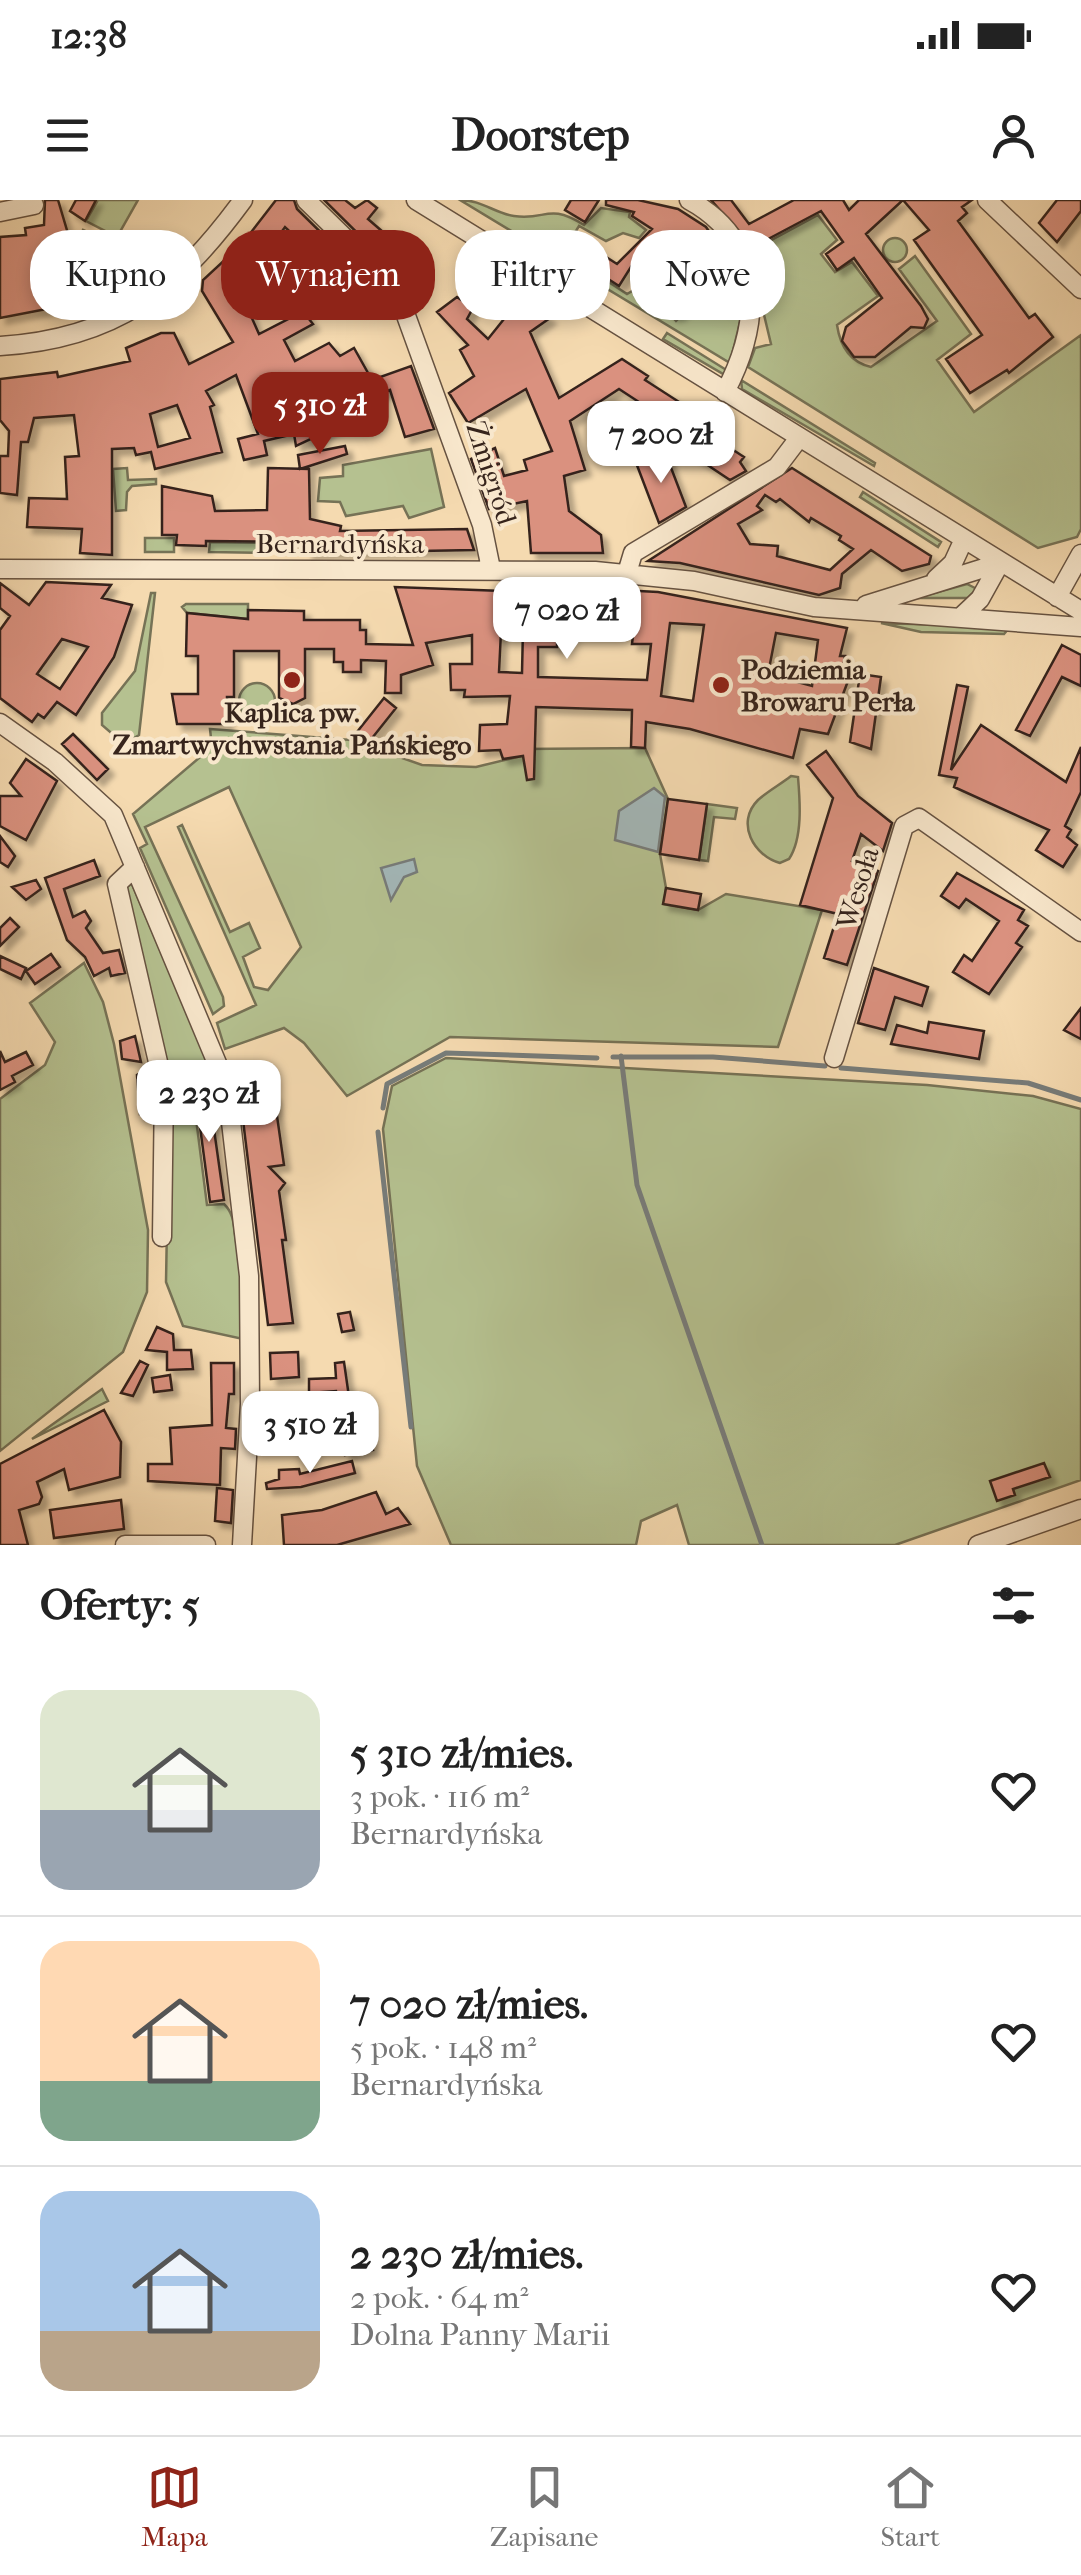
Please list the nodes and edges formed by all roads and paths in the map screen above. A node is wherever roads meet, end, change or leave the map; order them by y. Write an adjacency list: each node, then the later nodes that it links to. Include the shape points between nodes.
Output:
1 (243, 200): 9 (street, via 186,272 137,306 68,336)
2 (306, 200): 16 (street, Żmigród, via 396,288 482,525)
3 (416, 200): 10 (street)
4 (688, 200): 10 (street, via 737,239 746,266 750,332)
5 (988, 200): 8 (street)
6 (34, 205): 7 (street)
7 (0, 212)
8 (1081, 290)
9 (0, 346)
10 (726, 392): 11 (street)
11 (799, 438): 12 (street); 17 (street, via 776,467 633,553)
12 (964, 539): 14 (street); 18 (street, via 954,563)
13 (1081, 554): 19 (street)
14 (1000, 562): 18 (street, Bernardyńska); 19 (street); 22 (street)
15 (0, 569): 16 (street, Bernardyńska)
16 (491, 569): 17 (street, Bernardyńska)
17 (627, 573): 20 (street, Bernardyńska, via 814,608)
18 (936, 580): 20 (street, Bernardyńska)
19 (1057, 596): 21 (street)
20 (856, 608): 22 (street, Bernardyńska)
21 (1081, 611)
22 (962, 616): 23 (street, Bernardyńska)
23 (1081, 627)
24 (0, 723): 25 (street, via 103,804)
25 (134, 867): 28 (street, via 116,884 164,1088); 32 (street, via 210,1042 231,1122 250,1276)
26 (1081, 932): 27 (street, Wesoła, via 950,838 918,818 910,820)
27 (834, 1058)
28 (162, 1238)
29 (1081, 1509): 33 (street)
30 (126, 1545): 31 (street)
31 (206, 1545)
32 (242, 1545)
33 (978, 1545)

